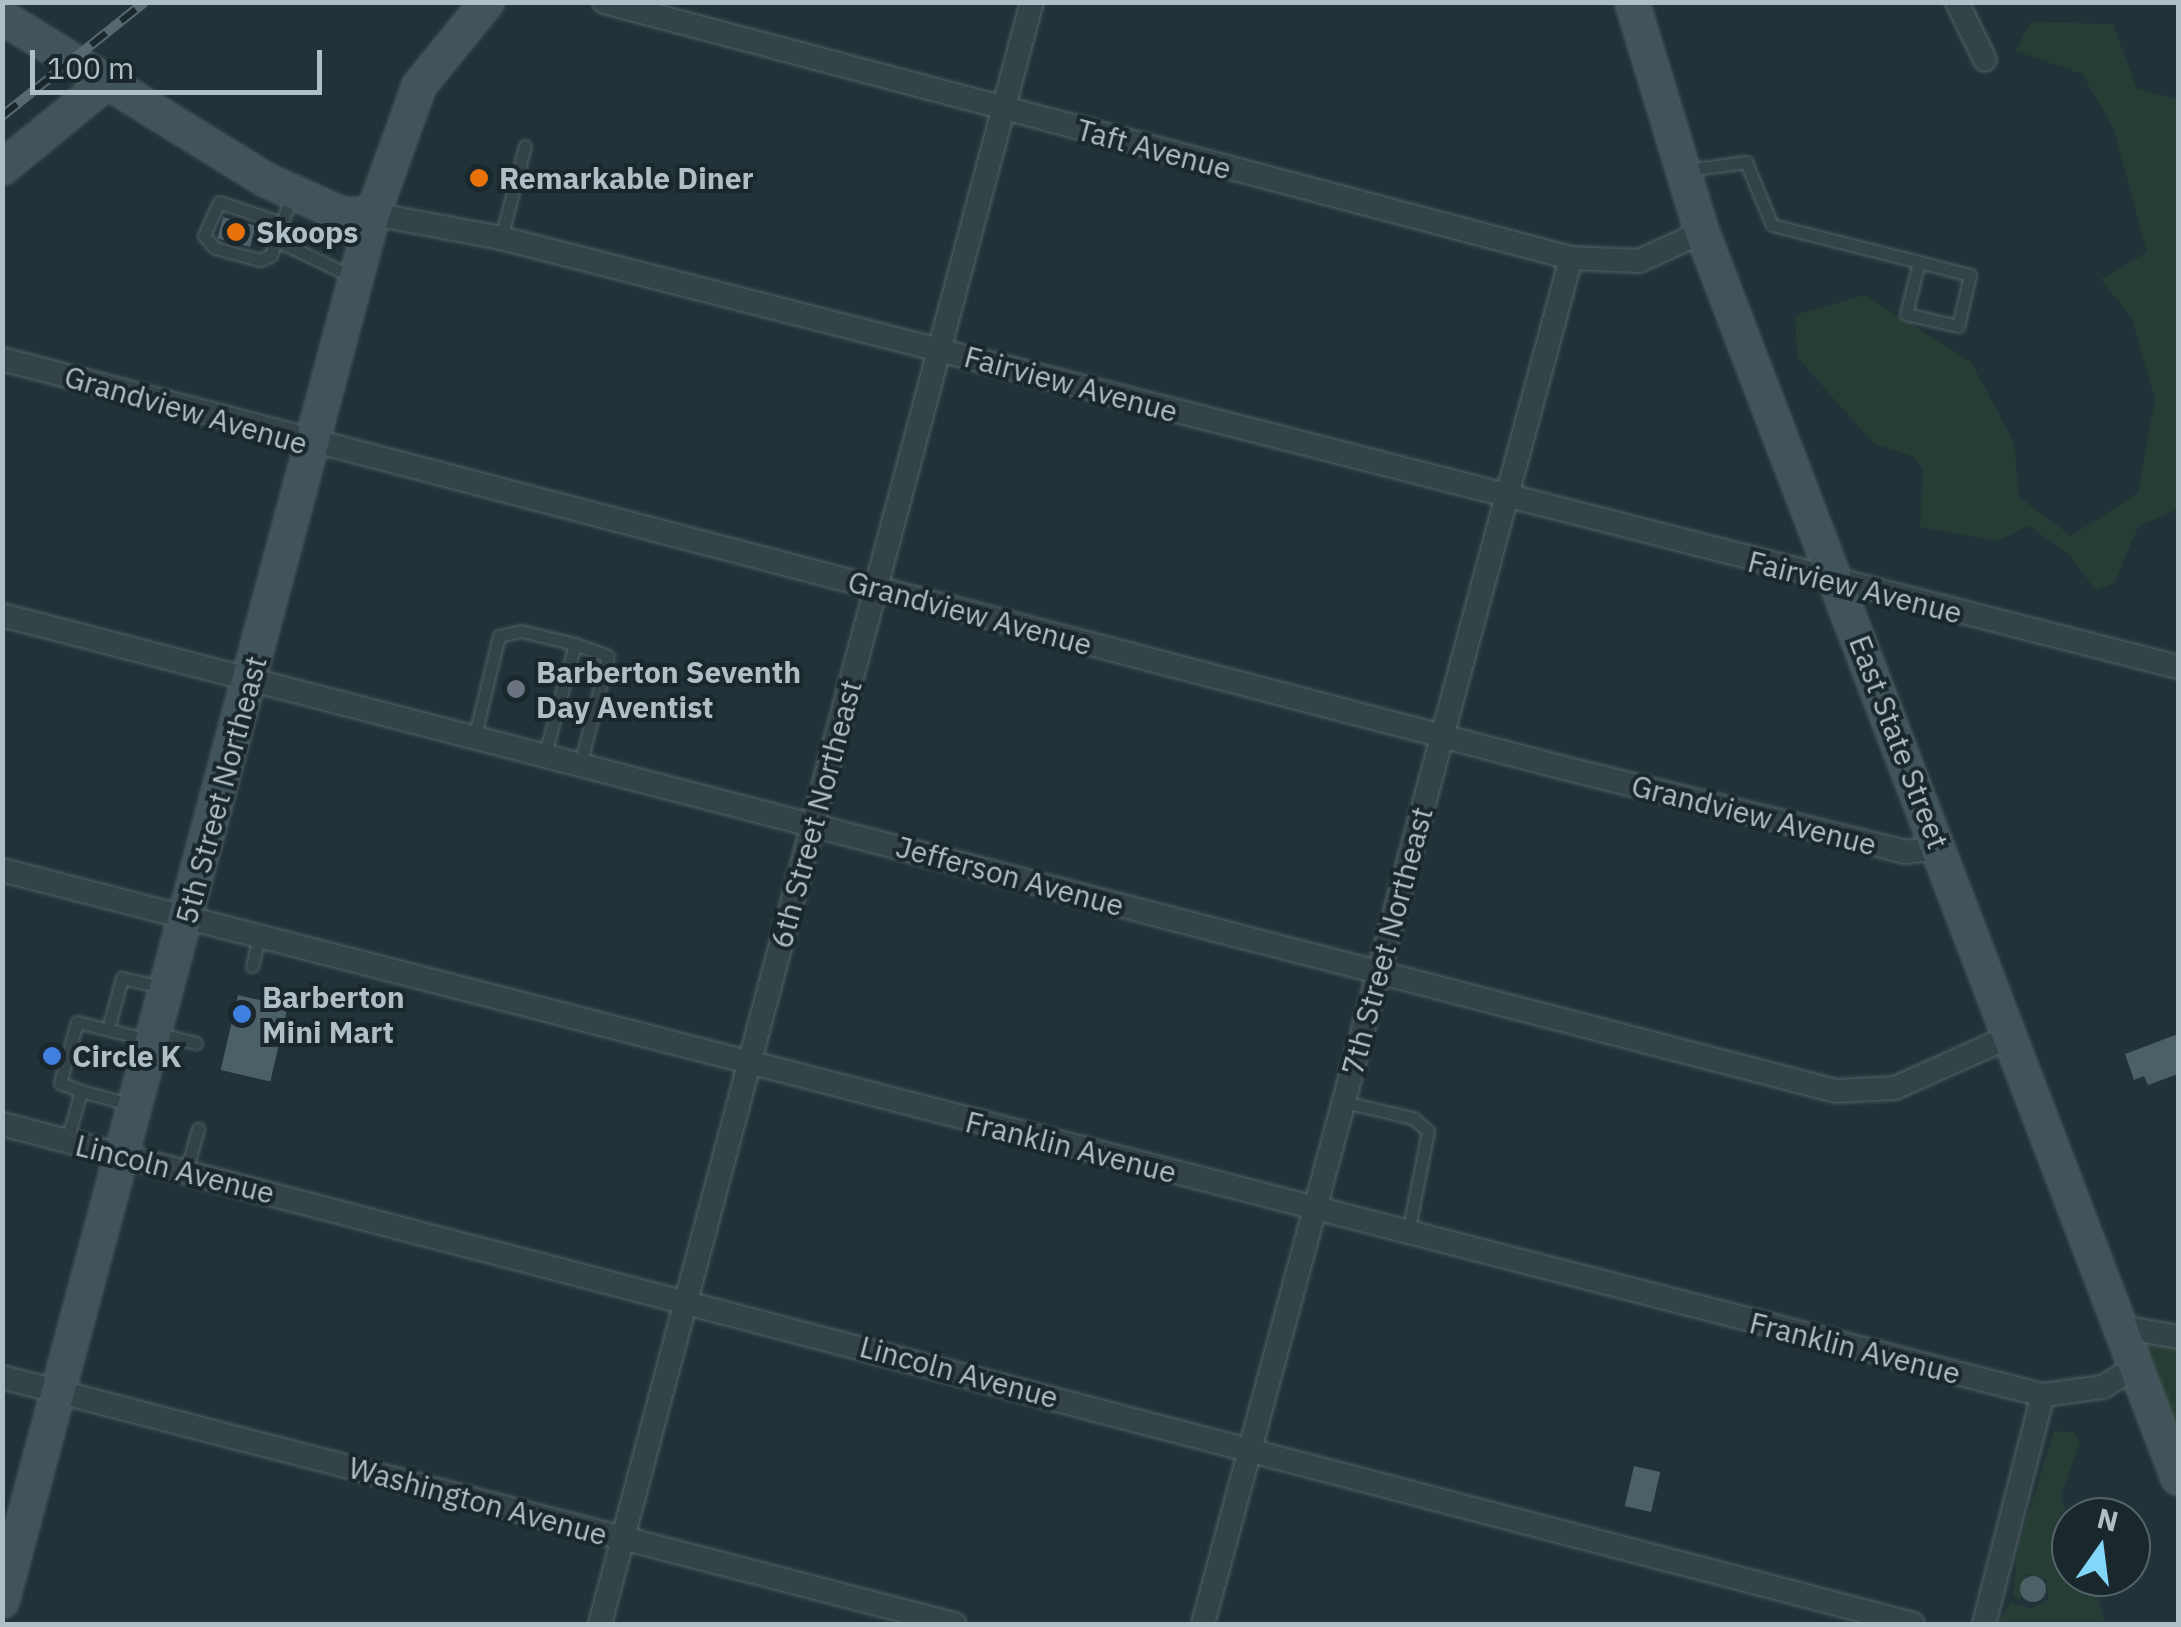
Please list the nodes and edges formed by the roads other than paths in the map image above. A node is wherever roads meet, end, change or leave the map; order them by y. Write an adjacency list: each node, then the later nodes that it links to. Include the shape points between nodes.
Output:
1 (487, 2): 14 (street, 5th Street Northeast, via 419,86)
2 (604, 2): 9 (street, Taft Avenue)
3 (1032, 2): 9 (street, 6th Street Northeast)
4 (1632, 2): 12 (street, East State Street)
5 (1957, 2): 7 (street)
6 (2, 17): 8 (street, Fairview Avenue)
7 (1985, 60)
8 (106, 84): 11 (street); 13 (street, Fairview Avenue)
9 (1003, 110): 18 (street, Taft Avenue); 21 (street, 6th Street Northeast)
10 (525, 146): 16 (lane)
11 (2, 168)
12 (1682, 171): 15 (street, East State Street); 19 (lane, via 1746,162 1772,225)
13 (287, 208): 14 (street, Fairview Avenue); 17 (lane); 17 (lane, via 219,202 206,216 204,236 215,248 260,260)
14 (373, 214): 16 (street, Fairview Avenue); 20 (street, 5th Street Northeast)
15 (1702, 232): 18 (street, Taft Avenue, via 1639,261); 25 (street, East State Street)
16 (501, 238): 21 (street, Fairview Avenue)
17 (280, 242): 20 (lane)
18 (1571, 258): 24 (street, 7th Street Northeast)
19 (1919, 262): 19 (lane, via 1970,275 1958,326 1906,314)
20 (356, 279): 23 (street, 5th Street Northeast)
21 (939, 350): 24 (street, Fairview Avenue); 26 (street, 6th Street Northeast)
22 (2, 359): 23 (street, Grandview Avenue)
23 (314, 447): 26 (street, Grandview Avenue); 30 (street, 5th Street Northeast)
24 (1506, 497): 25 (street, Fairview Avenue); 31 (street, 7th Street Northeast)
25 (1837, 583): 29 (street, Fairview Avenue); 36 (street, East State Street)
26 (876, 588): 31 (street, Grandview Avenue); 35 (street, 6th Street Northeast)
27 (2, 615): 30 (street, Jefferson Avenue)
28 (576, 644): 32 (lane, via 521,631 499,636); 33 (lane); 34 (lane, via 608,656)
29 (2178, 668)
30 (249, 681): 32 (street, Jefferson Avenue); 38 (street, 5th Street Northeast)
31 (1442, 736): 36 (street, Grandview Avenue, via 1905,852); 41 (street, 7th Street Northeast)
32 (474, 739): 33 (street, Jefferson Avenue)
33 (544, 756): 34 (street, Jefferson Avenue)
34 (580, 766): 35 (street, Jefferson Avenue)
35 (813, 825): 41 (street, Jefferson Avenue); 47 (street, 6th Street Northeast)
36 (1940, 848): 44 (street, East State Street)
37 (2, 870): 38 (street, Franklin Avenue)
38 (187, 919): 39 (street, Franklin Avenue); 42 (street, 5th Street Northeast)
39 (258, 938): 40 (lane); 47 (street, Franklin Avenue)
40 (252, 966)
41 (1378, 973): 44 (street, Jefferson Avenue, via 1836,1091 1895,1088); 49 (street, 7th Street Northeast)
42 (168, 988): 43 (lane, via 122,978); 45 (street, 5th Street Northeast)
43 (108, 1029): 45 (lane); 48 (lane, via 77,1022 60,1084)
44 (2011, 1036): 59 (street, East State Street)
45 (154, 1037): 46 (lane); 50 (street, 5th Street Northeast)
46 (196, 1044)
47 (749, 1064): 56 (street, Franklin Avenue); 58 (street, 6th Street Northeast)
48 (81, 1091): 50 (lane); 53 (lane)
49 (1344, 1102): 56 (street, 7th Street Northeast); 57 (lane, via 1413,1118 1428,1131)
50 (136, 1106): 54 (street, 5th Street Northeast)
51 (2, 1124): 53 (street, Lincoln Avenue)
52 (198, 1128): 55 (lane)
53 (67, 1141): 54 (street, Lincoln Avenue)
54 (122, 1156): 55 (street, Lincoln Avenue); 63 (street, 5th Street Northeast)
55 (186, 1172): 58 (street, Lincoln Avenue)
56 (1315, 1210): 57 (street, Franklin Avenue); 65 (street, 7th Street Northeast)
57 (1408, 1234): 64 (street, Franklin Avenue)
58 (686, 1299): 65 (street, Lincoln Avenue); 67 (street, 6th Street Northeast)
59 (2122, 1327): 60 (street); 61 (street, East State Street)
60 (2178, 1337)
61 (2136, 1366): 64 (street, Franklin Avenue, via 2103,1387); 66 (street, East State Street)
62 (2, 1377): 63 (street, Washington Avenue)
63 (58, 1391): 67 (street, Washington Avenue); 68 (street, 5th Street Northeast)
64 (2043, 1395): 73 (street)
65 (1250, 1450): 71 (street, 7th Street Northeast); 72 (street, Lincoln Avenue)
66 (2178, 1478)
67 (623, 1538): 69 (street, 6th Street Northeast); 70 (street, Washington Avenue)
68 (2, 1602)
69 (600, 1624)
70 (954, 1624)
71 (1203, 1624)
72 (1914, 1624)
73 (1984, 1624)

